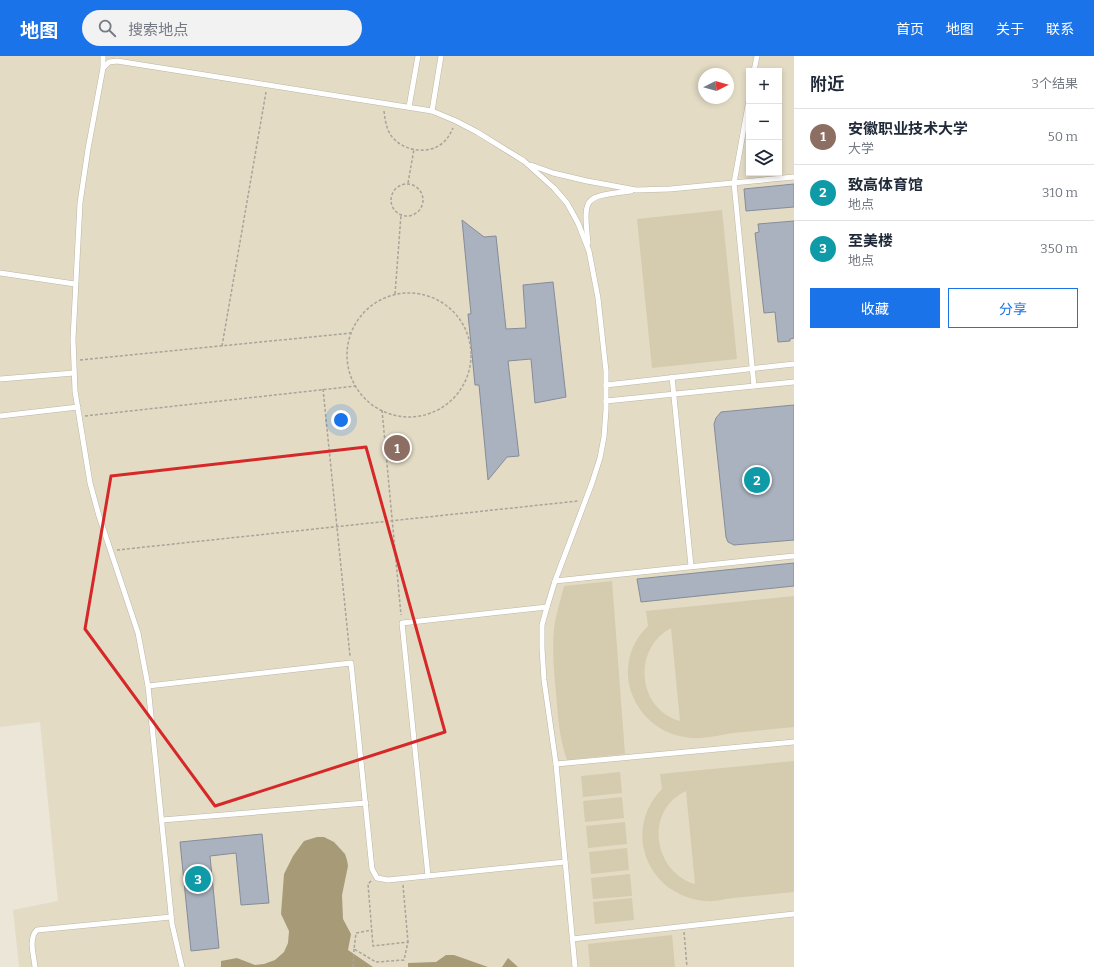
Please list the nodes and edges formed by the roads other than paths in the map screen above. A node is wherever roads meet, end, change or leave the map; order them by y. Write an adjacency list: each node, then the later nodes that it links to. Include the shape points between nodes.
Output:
1 (104, 56): 5 (lane)
2 (418, 56): 8 (lane)
3 (442, 56): 9 (lane)
4 (757, 56): 6 (lane)
5 (103, 68): 8 (lane, via 109,62 122,61); 16 (lane, via 81,195)
6 (755, 68)
7 (748, 104): 12 (lane)
8 (409, 107): 9 (lane)
9 (432, 111): 10 (lane, via 477,132)
10 (528, 164): 13 (lane, via 553,173); 14 (lane, via 567,203)
11 (794, 177): 12 (lane)
12 (734, 183): 13 (lane); 18 (lane)
13 (636, 190): 14 (lane, via 600,195 589,202 585,216)
14 (589, 251): 23 (lane, via 598,298)
15 (0, 272): 16 (lane)
16 (76, 284): 19 (lane)
17 (794, 364): 18 (lane)
18 (752, 369): 20 (lane); 24 (lane)
19 (74, 373): 21 (lane); 27 (lane)
20 (672, 377): 23 (lane); 25 (lane)
21 (0, 379)
22 (794, 382): 24 (lane)
23 (606, 385): 26 (lane)
24 (754, 386): 25 (lane)
25 (673, 394): 26 (lane); 30 (lane)
26 (606, 401): 31 (lane, via 600,458)
27 (78, 407): 28 (lane); 33 (lane, via 90,483 138,633)
28 (0, 416)
29 (794, 556): 30 (lane)
30 (692, 566): 31 (lane)
31 (554, 580): 32 (lane)
32 (547, 607): 35 (lane, via 542,625 542,648); 39 (lane, via 402,623)
33 (148, 686): 36 (lane, via 351,664); 37 (lane)
34 (794, 742): 35 (lane)
35 (556, 764): 38 (lane)
36 (366, 803): 37 (lane); 39 (lane, via 372,869 375,876 383,880)
37 (162, 820): 41 (lane)
38 (565, 862): 39 (lane); 42 (lane)
39 (428, 876)
40 (794, 914): 42 (lane)
41 (171, 917): 43 (lane, via 37,930 33,933 32,941); 44 (lane)
42 (572, 939): 45 (lane)
43 (35, 967)
44 (182, 967)
45 (575, 967)

